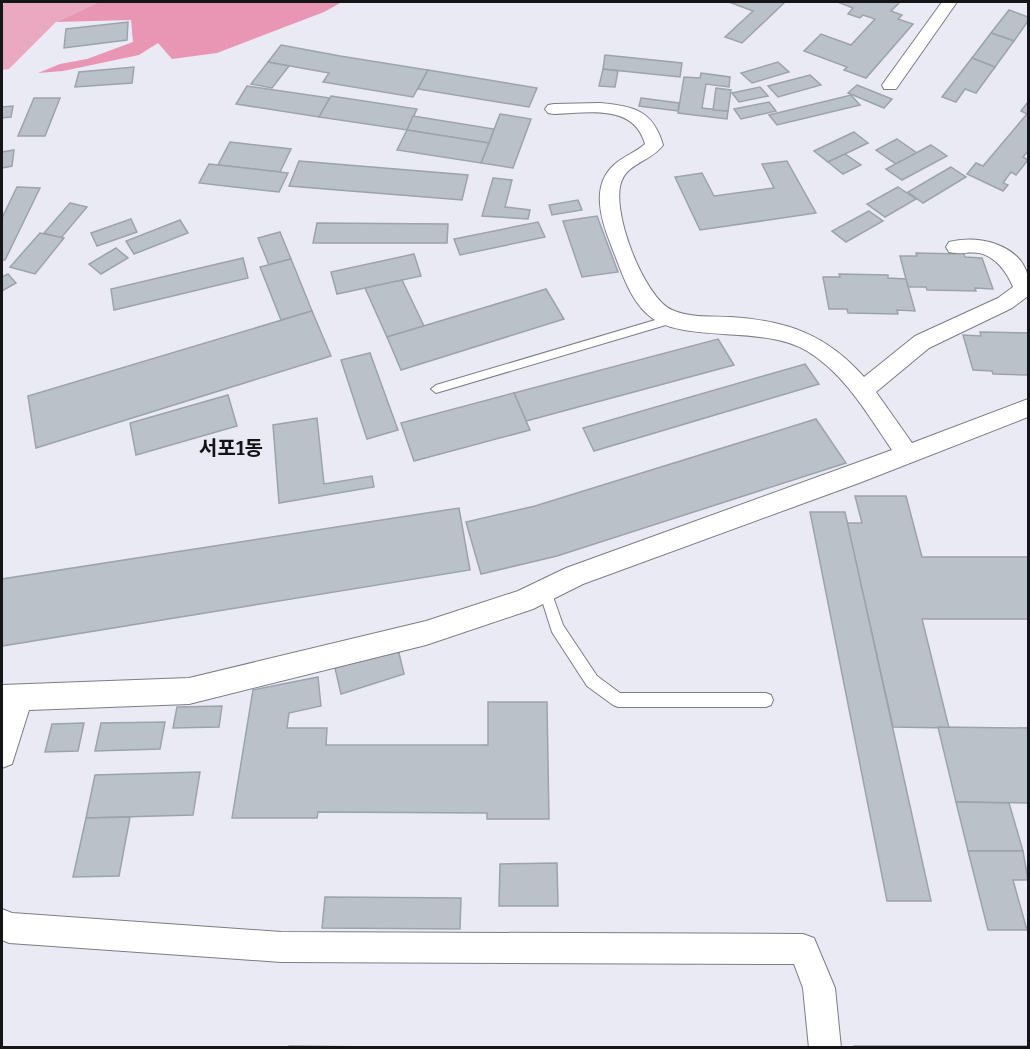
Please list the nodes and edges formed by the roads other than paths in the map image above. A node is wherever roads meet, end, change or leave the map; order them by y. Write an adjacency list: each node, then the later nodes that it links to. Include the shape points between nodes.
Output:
1 (950, 2): 2 (street)
2 (890, 85)
3 (554, 109): 5 (street, via 619,109 641,117 653,133 654,145 648,154 619,170 609,185 610,207 620,244 642,294 655,310)
4 (956, 247): 7 (street, via 980,246 1003,257 1018,272 1024,289 1005,303 922,342)
5 (672, 319): 6 (lane); 7 (street, via 789,333 824,351)
6 (436, 389)
7 (862, 391): 9 (street)
8 (1029, 408): 9 (street)
9 (907, 454): 10 (street, via 575,576)
10 (545, 591): 11 (street, via 426,633 189,691); 12 (lane, via 557,628 592,681 618,700)
11 (10, 698): 13 (street)
12 (766, 700)
13 (2, 754)
14 (2, 924): 15 (street, via 9,928 281,946 803,950 819,988)
15 (825, 1047)

